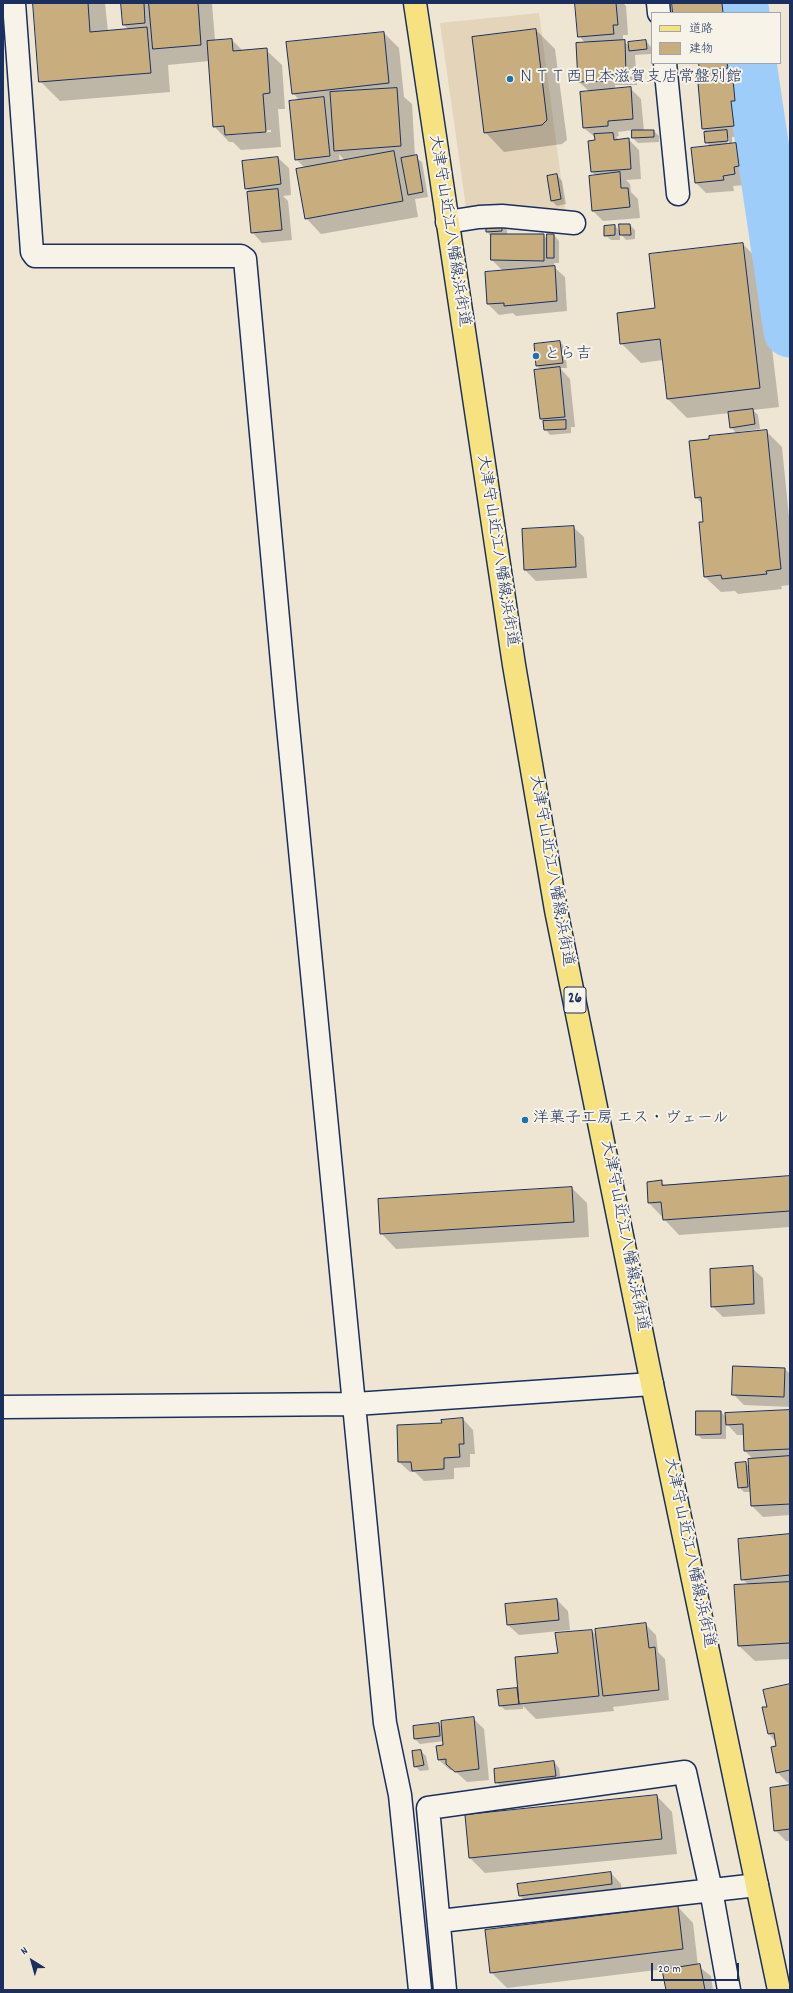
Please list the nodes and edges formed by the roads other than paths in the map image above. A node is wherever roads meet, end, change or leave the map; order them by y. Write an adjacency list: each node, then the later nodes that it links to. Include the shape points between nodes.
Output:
1 (14, 3): 8 (street, via 32,252 35,256 241,256 245,259)
2 (415, 3): 5 (main road, 大津守山近江八幡線;浜街道 / 26)
3 (665, 64): 4 (street)
4 (678, 194)
5 (447, 222): 6 (street, via 502,216); 7 (main road, 大津守山近江八幡線;浜街道 / 26, via 514,665 555,902)
6 (574, 223)
7 (652, 1384): 8 (street); 10 (main road, 大津守山近江八幡線;浜街道 / 26)
8 (355, 1404): 9 (street); 13 (street, via 385,1723 400,1795)
9 (3, 1407)
10 (757, 1885): 11 (street); 16 (main road, 大津守山近江八幡線;浜街道 / 26)
11 (711, 1890): 12 (street); 12 (street, via 684,1772 428,1808); 15 (street)
12 (440, 1920): 14 (street)
13 (420, 1990)
14 (445, 1990)
15 (729, 1990)
16 (779, 1990)

